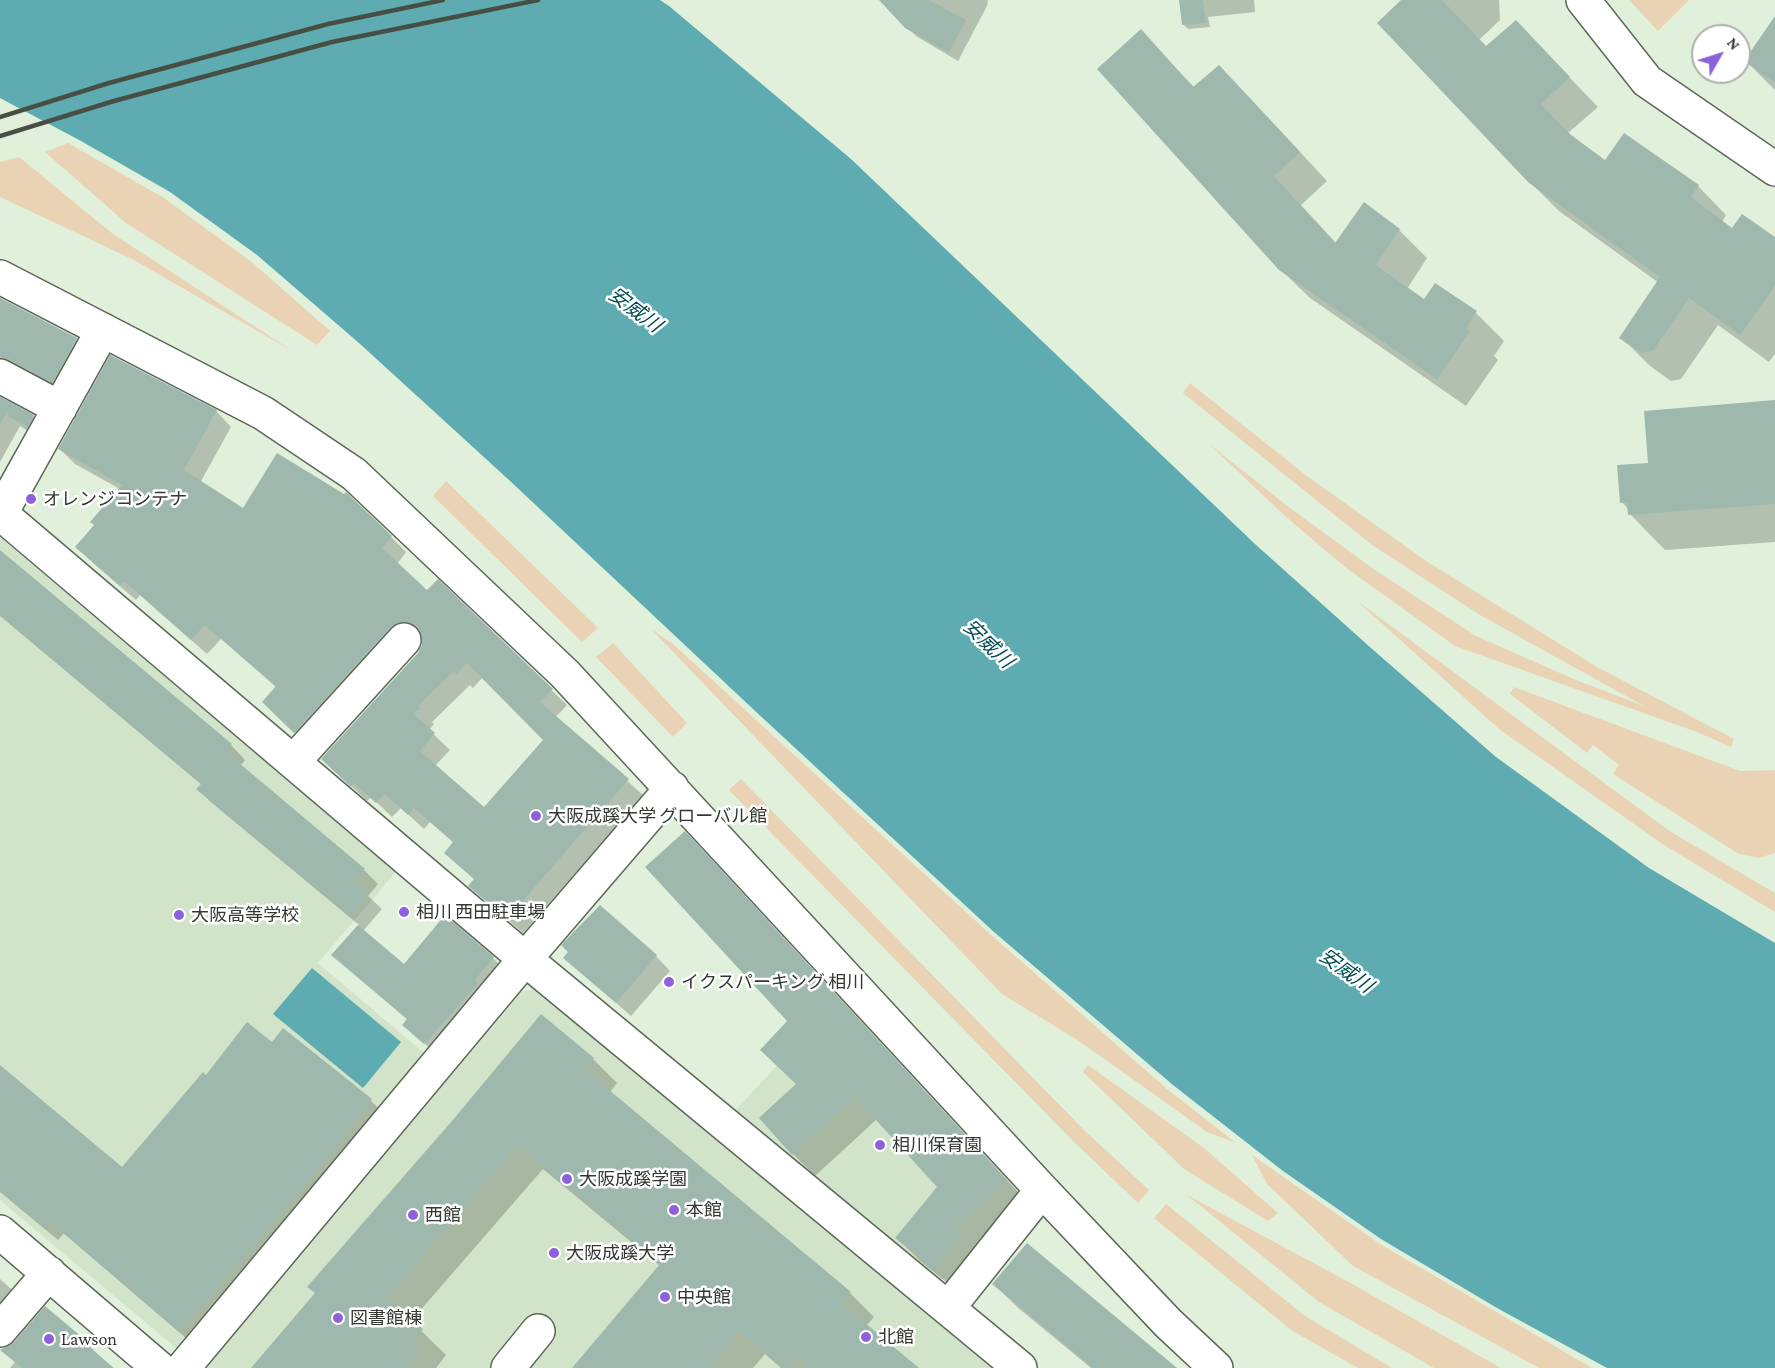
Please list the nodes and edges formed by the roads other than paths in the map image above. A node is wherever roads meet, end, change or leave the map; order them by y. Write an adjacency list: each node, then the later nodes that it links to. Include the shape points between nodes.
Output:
1 (1583, 0): 2 (street, via 1647,81)
2 (1775, 169)
3 (0, 278): 4 (street)
4 (103, 330): 6 (street); 10 (street, via 263,413 354,474 565,674)
5 (0, 376): 6 (street)
6 (60, 408): 7 (street)
7 (0, 513): 9 (street)
8 (404, 640): 9 (street)
9 (293, 762): 11 (street)
10 (672, 788): 11 (street); 12 (street)
11 (525, 959): 15 (street); 19 (street)
12 (1042, 1190): 15 (street); 22 (street)
13 (0, 1232): 14 (street)
14 (49, 1273): 16 (street); 18 (street)
15 (948, 1308): 21 (street)
16 (0, 1330)
17 (538, 1331): 20 (street)
18 (159, 1368)
19 (183, 1368)
20 (508, 1368)
21 (1020, 1368)
22 (1216, 1368)

